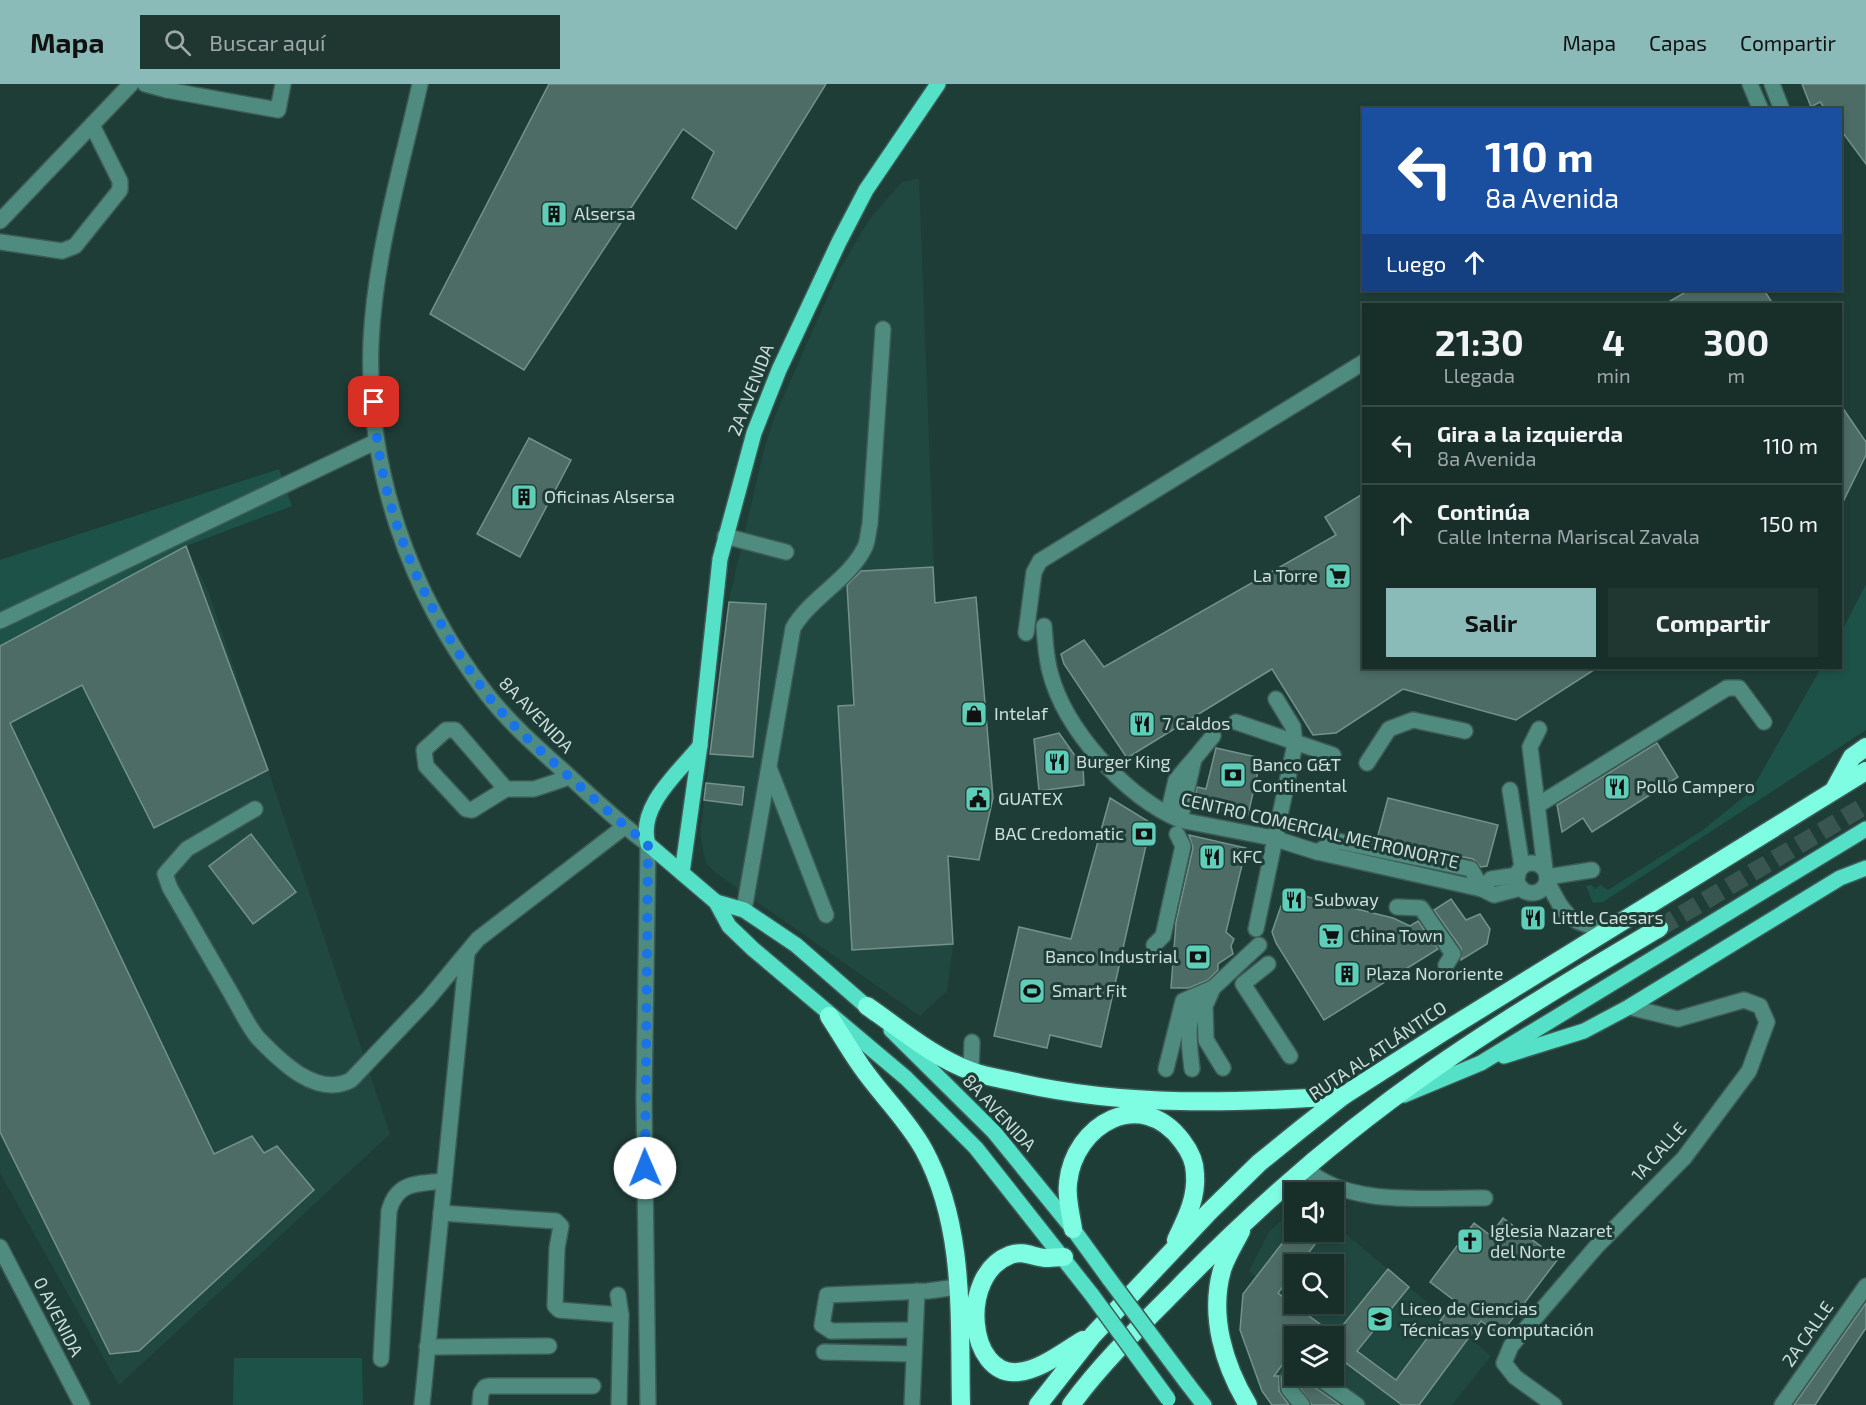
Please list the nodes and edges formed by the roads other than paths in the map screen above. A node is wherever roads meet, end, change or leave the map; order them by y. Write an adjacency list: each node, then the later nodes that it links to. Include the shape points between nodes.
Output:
1 (131, 84): 11 (street)
2 (145, 84): 8 (street)
3 (283, 84): 8 (street, via 278,110)
4 (420, 84): 16 (street, 8A AVENIDA, via 379,270 371,343)
5 (938, 84): 17 (main road, 2A AVENIDA, via 867,190 813,292 754,433)
6 (1750, 84): 9 (street)
7 (1772, 84): 10 (street)
8 (168, 87)
9 (1760, 108)
10 (1781, 108)
11 (92, 125): 12 (street); 13 (street, via 120,181 120,190 75,246 62,250)
12 (0, 221)
13 (0, 242)
14 (882, 328): 33 (street, via 870,525 865,547 793,628)
15 (1362, 363): 21 (street, via 1040,561 1034,572)
16 (375, 442): 19 (street); 35 (street, 8A AVENIDA, via 390,508 429,601 474,675 521,732)
17 (725, 536): 18 (street); 29 (main road, 2A AVENIDA, via 714,598)
18 (786, 552)
19 (0, 621)
20 (1044, 626): 41 (street, CENTRO COMERCIAL METRONORTE, via 1050,674 1081,734 1116,776)
21 (1026, 633)
22 (1276, 699): 28 (street, via 1293,727)
23 (1236, 722): 28 (street)
24 (1764, 722): 39 (street, via 1739,688 1727,688)
25 (1539, 729): 39 (street, via 1530,747)
26 (1465, 731): 32 (street, via 1413,720 1389,729)
27 (1213, 736): 41 (street, via 1194,759)
28 (1295, 744): 31 (street); 44 (street)
29 (700, 745): 45 (main road, via 650,809 645,832); 48 (main road, 2A AVENIDA)
30 (1866, 747): 38 (highway, via 1852,757)
31 (1333, 755)
32 (1366, 763)
33 (769, 767): 53 (street); 54 (street)
34 (1866, 771): 38 (highway, RUTA AL ATLÁNTICO)
35 (570, 777): 36 (street, via 534,789); 42 (street, 8A AVENIDA)
36 (506, 789): 36 (street, via 455,730 446,730 424,750 426,766 466,809 472,810)
37 (1510, 790): 49 (street)
38 (1834, 792): 57 (highway, RUTA AL ATLÁNTICO)
39 (1538, 806): 50 (street)
40 (255, 809): 60 (street, via 187,849 165,874 257,1037 298,1074 330,1085 351,1080)
41 (1175, 823): 44 (street, CENTRO COMERCIAL METRONORTE); 58 (street, via 1183,846 1163,936)
42 (624, 827): 45 (street, 8A AVENIDA); 60 (street, via 489,929)
43 (1866, 829): 69 (main road)
44 (1273, 838): 49 (street, CENTRO COMERCIAL METRONORTE, via 1317,852 1482,889 1491,879); 55 (street)
45 (648, 844): 48 (main road, 8A AVENIDA); 105 (street, via 644,1098)
46 (1866, 868): 65 (main road, via 1840,878)
47 (1592, 870): 50 (street)
48 (682, 873): 51 (main road, 8A AVENIDA)
49 (1520, 876): 50 (street, via 1531,863); 50 (street, via 1534,893 1542,889)
50 (1546, 876): 57 (street, via 1573,921)
51 (716, 902): 53 (main road, 8A AVENIDA); 66 (main road, 8A AVENIDA, via 729,926)
52 (1397, 907): 62 (street, via 1429,933)
53 (744, 910): 64 (main road, 8A AVENIDA, via 796,945)
54 (826, 915)
55 (1256, 928)
56 (1659, 928): 75 (highway, via 1434,1068)
57 (1607, 929): 74 (highway, RUTA AL ATLÁNTICO)
58 (1154, 945)
59 (1259, 945): 63 (street)
60 (467, 953): 77 (street)
61 (1268, 964): 68 (street, via 1243,984)
62 (1446, 965)
63 (1213, 988): 70 (street, via 1205,1006 1206,1040); 71 (street, via 1183,1001); 72 (street, via 1195,1004 1188,1029)
64 (867, 1006): 73 (highway); 81 (main road, 8A AVENIDA, via 994,1132)
65 (1629, 1006): 69 (main road, via 1584,1031); 114 (street, 1A CALLE, via 1678,1019 1743,1000 1760,1006 1767,1022 1749,1071 1684,1158 1596,1247 1511,1346 1504,1363 1515,1377)
66 (829, 1016): 84 (main road, 8A AVENIDA, via 906,1078 976,1148); 86 (highway, via 861,1066 905,1122 935,1173 953,1228)
67 (972, 1042): 73 (street)
68 (1290, 1056)
69 (1481, 1063): 75 (main road)
70 (1223, 1068)
71 (1166, 1069)
72 (1192, 1069)
73 (971, 1071): 74 (highway, via 1061,1092 1114,1098 1216,1103)
74 (1343, 1096): 83 (highway, RUTA AL ATLÁNTICO, via 1259,1163)
75 (1387, 1103): 76 (highway)
76 (1305, 1168): 78 (street, via 1321,1182 1374,1197); 80 (highway)
77 (444, 1181): 79 (street); 96 (street, via 402,1188 393,1197)
78 (1485, 1197)
79 (441, 1214): 89 (street, via 556,1221 561,1226 555,1306 560,1310); 93 (street)
80 (1247, 1218): 109 (highway, via 1108,1360); 111 (highway, via 1222,1269 1218,1309 1225,1355)
81 (1073, 1229): 83 (highway, via 1067,1185 1082,1142 1110,1119 1128,1115 1149,1117 1177,1135 1191,1155 1196,1173 1188,1214); 110 (main road, 8A AVENIDA, bridge)
82 (0, 1246): 101 (street, 0 AVENIDA)
83 (1169, 1255): 91 (highway, RUTA AL ATLÁNTICO)
84 (1064, 1257): 91 (highway, via 1012,1254 984,1274 974,1314 982,1346 995,1367 1018,1372 1035,1368); 100 (main road, 8A AVENIDA, bridge)
85 (1866, 1286): 115 (street, 2A CALLE)
86 (957, 1287): 87 (street); 107 (highway)
87 (917, 1291): 90 (street); 90 (street, via 829,1293 822,1325 831,1331)
88 (618, 1295): 89 (street)
89 (621, 1315): 104 (street)
90 (915, 1330): 95 (street)
91 (1093, 1335): 108 (highway, RUTA AL ATLÁNTICO)
92 (549, 1346): 93 (street)
93 (427, 1347): 102 (street)
94 (824, 1352): 95 (street)
95 (914, 1354): 106 (street)
96 (381, 1359)
97 (593, 1386): 103 (street, via 489,1386 481,1394)
98 (1288, 1386): 112 (street)
99 (1330, 1386): 113 (street)
100 (1171, 1402)
101 (82, 1405)
102 (422, 1405)
103 (480, 1405)
104 (619, 1405)
105 (648, 1405)
106 (912, 1405)
107 (961, 1405)
108 (1038, 1405)
109 (1071, 1405)
110 (1204, 1405)
111 (1248, 1405)
112 (1302, 1405)
113 (1357, 1405)
114 (1554, 1405)
115 (1782, 1405)

